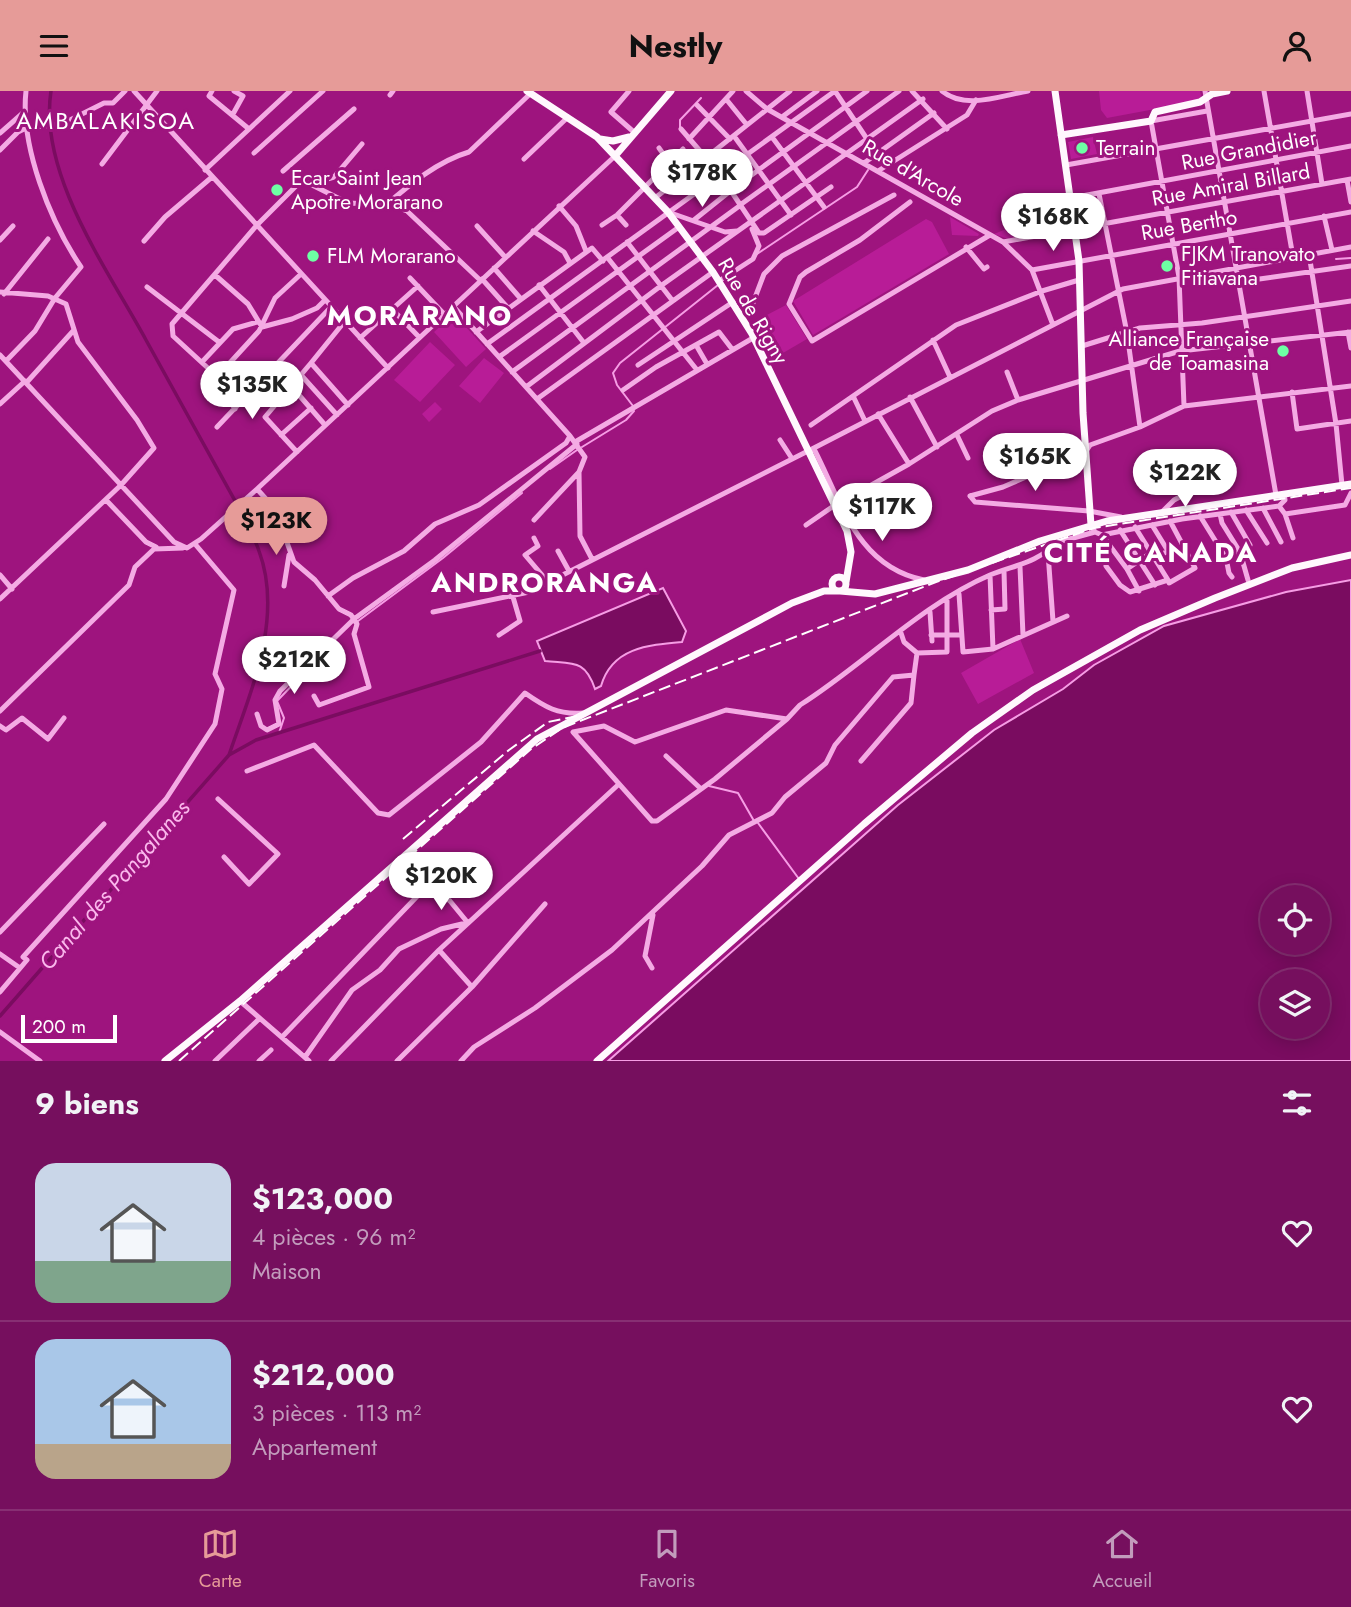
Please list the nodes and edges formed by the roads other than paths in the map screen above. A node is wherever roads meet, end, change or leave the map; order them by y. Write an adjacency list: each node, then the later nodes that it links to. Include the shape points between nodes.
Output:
1 (26, 91): 37 (street)
2 (125, 91): 50 (street, via 113,103 62,124)
3 (134, 91): 31 (street)
4 (157, 91): 31 (street)
5 (212, 91): 39 (street, via 209,96)
6 (234, 91): 39 (street, via 243,96)
7 (290, 91): 51 (street)
8 (323, 91): 74 (street)
9 (629, 91): 57 (street, via 611,112)
10 (671, 91): 57 (main road)
11 (733, 91): 27 (street)
12 (746, 91): 35 (street, Rue d'Arcole)
13 (790, 91): 35 (street)
14 (817, 91): 44 (street)
15 (835, 91): 33 (street); 47 (street)
16 (867, 91): 33 (street)
17 (899, 91): 48 (street)
18 (912, 91): 28 (street)
19 (942, 91): 30 (street)
20 (1028, 91): 29 (street)
21 (1055, 91): 58 (main road)
22 (1227, 91): 26 (main road)
23 (1264, 91): 54 (street)
24 (1307, 91): 46 (street)
25 (529, 92): 42 (main road, Rue de Rigny); 115 (street, via 469,152 427,173)
26 (1205, 95): 36 (street); 45 (main road, via 1200,102 1156,111)
27 (726, 99): 43 (street); 49 (street)
28 (923, 99): 38 (street); 63 (street)
29 (976, 100): 30 (street); 41 (street)
30 (960, 102): 41 (street)
31 (145, 104): 84 (street); 89 (street)
32 (697, 105): 43 (street)
33 (846, 107): 48 (street); 55 (street)
34 (354, 109): 90 (street)
35 (767, 109): 44 (street, Rue d'Arcole); 49 (street)
36 (1207, 111): 45 (street); 64 (street)
37 (24, 112): 50 (street); 56 (street)
38 (934, 113): 53 (street); 75 (street)
39 (233, 114): 51 (street)
40 (1351, 114): 46 (street)
41 (967, 115): 53 (street)
42 (568, 116): 61 (main road, Rue de Rigny); 80 (street)
43 (710, 117): 59 (street); 62 (street)
44 (782, 117): 47 (street, Rue d'Arcole)
45 (1151, 121): 58 (main road); 70 (street)
46 (1312, 121): 54 (street); 73 (street)
47 (792, 123): 55 (street, Rue d'Arcole); 60 (street)
48 (855, 123): 63 (street); 66 (street)
49 (747, 125): 59 (street)
50 (26, 128): 71 (street); 186 (street, via 39,183 81,267)
51 (248, 129): 89 (street)
52 (681, 129): 62 (street)
53 (947, 129): 86 (street)
54 (1272, 130): 64 (street); 81 (street)
55 (809, 131): 66 (street, Rue d'Arcole); 72 (street)
56 (0, 133)
57 (634, 134): 61 (main road, via 613,141); 78 (main road)
58 (1061, 135): 85 (main road)
59 (732, 137): 77 (street); 79 (street)
60 (772, 137): 72 (street); 77 (street)
61 (598, 139): 78 (main road, Rue de Rigny)
62 (689, 139): 79 (street)
63 (866, 139): 75 (street); 76 (street)
64 (1213, 140): 70 (street); 92 (street)
65 (362, 143): 99 (street, via 334,177)
66 (828, 143): 76 (street, Rue d'Arcole); 87 (street)
67 (1351, 146): 73 (street, Rue Grandidier)
68 (659, 148): 82 (street)
69 (683, 149): 82 (street)
70 (1156, 149): 85 (street); 98 (street)
71 (0, 150)
72 (783, 152): 87 (street); 88 (street)
73 (1317, 152): 81 (street, Rue Grandidier); 100 (street)
74 (254, 153)
75 (877, 153): 83 (street); 86 (street)
76 (848, 154): 83 (street, Rue d'Arcole); 97 (street)
77 (749, 155): 88 (street); 93 (street)
78 (615, 156): 103 (main road, Rue de Rigny); 117 (street)
79 (707, 158): 93 (street); 95 (street)
80 (524, 159)
81 (1276, 160): 92 (street, Rue Grandidier); 105 (street)
82 (670, 163): 95 (street); 103 (street)
83 (864, 163): 91 (street, Rue d'Arcole)
84 (102, 164)
85 (1066, 165): 110 (main road)
86 (885, 166): 91 (street)
87 (794, 167): 97 (street); 101 (street)
88 (759, 169): 101 (street); 104 (street)
89 (205, 170): 94 (street)
90 (283, 171)
91 (878, 171): 140 (street, Rue d'Arcole)
92 (1219, 171): 98 (street, Rue Grandidier); 112 (street)
93 (720, 175): 104 (street); 119 (street)
94 (212, 177): 128 (street); 143 (street, via 165,216)
95 (681, 179): 109 (street)
96 (1349, 179): 100 (street, Rue Amiral Billard); 114 (street)
97 (806, 182): 108 (street); 111 (street)
98 (1164, 182): 106 (street, Rue Grandidier); 120 (street)
99 (311, 184): 115 (street, via 348,203); 128 (street, via 299,183)
100 (1322, 184): 105 (street, Rue Amiral Billard)
101 (770, 185): 111 (street); 116 (street)
102 (831, 187): 108 (street)
103 (645, 189): 109 (main road, Rue de Rigny); 122 (street)
104 (730, 191): 116 (street); 125 (street)
105 (1281, 191): 112 (street, Rue Amiral Billard); 127 (street)
106 (1099, 194): 110 (street, Rue Grandidier); 131 (street)
107 (894, 195): 194 (street, via 782,256 764,274)
108 (817, 197): 118 (street); 123 (street)
109 (655, 198): 119 (main road, Rue de Rigny)
110 (1071, 198): 136 (main road)
111 (780, 200): 123 (street); 126 (street)
112 (1224, 201): 120 (street, Rue Amiral Billard); 139 (street)
113 (910, 202): 148 (street, via 800,277 789,304 812,341)
114 (1351, 202)
115 (386, 205): 174 (street, via 414,217)
116 (739, 206): 126 (street); 134 (street)
117 (559, 207): 137 (street); 151 (street, via 576,226)
118 (824, 208)
119 (667, 212): 125 (street); 135 (main road, Rue de Rigny); 145 (street)
120 (1169, 212): 131 (street, Rue Amiral Billard); 147 (street)
121 (1351, 212): 124 (street, Rue Bertho)
122 (617, 215): 129 (street); 130 (street)
123 (791, 215): 126 (street, via 764,233)
124 (1324, 216): 127 (street, Rue Bertho); 150 (street)
125 (694, 219): 134 (street)
126 (749, 222): 138 (street); 176 (street, via 757,252)
127 (1286, 223): 139 (street, Rue Bertho); 157 (street)
128 (257, 225): 170 (street); 171 (street)
129 (602, 225)
130 (626, 225)
131 (1104, 225): 136 (street, Rue Amiral Billard); 153 (street)
132 (12, 226): 142 (street)
133 (477, 226): 154 (street)
134 (711, 226): 138 (street); 146 (street)
135 (679, 227): 146 (main road, Rue de Rigny); 155 (street)
136 (1076, 230): 144 (street); 159 (main road)
137 (533, 231): 154 (street); 160 (street, via 564,252)
138 (737, 231): 156 (street)
139 (1230, 234): 147 (street, Rue Bertho); 163 (street)
140 (990, 235): 144 (street, Rue d'Arcole); 148 (street)
141 (48, 239): 185 (street)
142 (0, 240)
143 (144, 241)
144 (1003, 241): 165 (street)
145 (627, 242): 155 (street); 158 (street)
146 (691, 243): 156 (main road, Rue de Rigny); 167 (street)
147 (1174, 244): 153 (street, Rue Bertho); 172 (street)
148 (966, 247): 162 (street, via 984,269)
149 (1351, 247): 150 (street)
150 (1332, 250): 152 (street)
151 (586, 251): 158 (street, via 592,248); 160 (street)
152 (1309, 254): 157 (street); 166 (street)
153 (1112, 255): 159 (street, Rue Bertho); 184 (street)
154 (505, 257): 164 (street)
155 (638, 257): 167 (street); 168 (street)
156 (701, 257): 169 (main road, Rue de Rigny); 180 (street)
157 (1293, 257): 163 (street)
158 (605, 259): 168 (street); 188 (street)
159 (1079, 261): 165 (street, Rue Bertho); 175 (main road)
160 (570, 263): 178 (street)
161 (1351, 266): 166 (street)
162 (987, 267)
163 (1236, 267): 172 (street); 177 (street)
164 (494, 268): 174 (street); 187 (street)
165 (1032, 270): 183 (street)
166 (1312, 270): 177 (street); 196 (street)
167 (649, 271): 179 (street); 180 (street)
168 (618, 272): 179 (street); 202 (street)
169 (713, 272): 176 (main road, Rue de Rigny); 191 (street)
170 (301, 274): 189 (street); 207 (street, via 275,298)
171 (215, 275): 201 (street); 207 (street, via 248,304)
172 (1179, 277): 184 (street); 209 (street)
173 (410, 278): 181 (street)
174 (481, 280): 195 (street); 198 (street)
175 (1079, 280): 183 (street); 200 (main road)
176 (719, 281): 192 (main road, Rue de Rigny)
177 (1238, 282): 205 (street)
178 (539, 285): 187 (street); 188 (street)
179 (629, 285): 190 (street); 210 (street)
180 (662, 285): 190 (street); 191 (street)
181 (418, 286): 199 (street); 203 (street)
182 (147, 287): 201 (street)
183 (1042, 291): 208 (street); 220 (street, via 981,314)
184 (1119, 291): 200 (street); 214 (street)
185 (2, 294): 186 (street)
186 (55, 297): 211 (street, via 66,304); 233 (street, via 35,331)
187 (521, 299): 198 (street)
188 (550, 299): 202 (street); 224 (street)
189 (325, 300): 197 (street); 207 (street, via 292,319)
190 (642, 300): 204 (street); 223 (street)
191 (673, 300): 204 (street)
192 (733, 302): 218 (main road, Rue de Rigny); 219 (street)
193 (1351, 302): 196 (street)
194 (752, 303)
195 (453, 306): 203 (street); 212 (street)
196 (1317, 306): 205 (street); 215 (street)
197 (331, 307): 206 (street); 263 (street)
198 (508, 307): 212 (street)
199 (392, 309): 216 (street); 217 (street)
200 (1080, 309): 208 (street); 226 (main road)
201 (180, 313): 221 (street); 234 (street, via 172,324 173,335)
202 (561, 313): 210 (street); 232 (street)
203 (444, 314): 216 (street)
204 (654, 314): 219 (street); 257 (street)
205 (1244, 318): 209 (street); 222 (street)
206 (345, 321): 217 (street); 235 (street)
207 (259, 324): 221 (street, via 233,329); 245 (street)
208 (1053, 324): 244 (street)
209 (1180, 324): 214 (street); 229 (street)
210 (572, 327): 223 (street); 241 (street)
211 (75, 330): 247 (street); 289 (street, via 78,342 154,448)
212 (476, 332): 224 (street)
213 (1350, 332): 215 (street); 227 (street)
214 (1127, 334): 226 (street); 238 (street)
215 (1322, 334): 222 (street); 251 (street)
216 (419, 337): 239 (street)
217 (360, 338): 239 (street)
218 (753, 338): 228 (street); 280 (main road, Rue de Rigny)
219 (675, 340): 230 (street); 237 (street)
220 (933, 340): 244 (street); 256 (street)
221 (219, 342): 234 (street)
222 (1248, 342): 229 (street); 254 (street)
223 (584, 343): 250 (street)
224 (487, 344): 232 (street)
225 (696, 345): 228 (street, via 721,331); 230 (street); 236 (street)
226 (1082, 346): 246 (main road)
227 (1351, 348)
228 (733, 349): 236 (street)
229 (1180, 351): 238 (street); 261 (street)
230 (684, 352): 240 (street); 252 (street)
231 (0, 355): 233 (street)
232 (499, 357): 241 (street)
233 (6, 361): 247 (street)
234 (202, 362): 245 (street)
235 (311, 363): 243 (street); 260 (street)
236 (708, 364): 240 (street)
237 (638, 365)
238 (1130, 365): 246 (street); 272 (street)
239 (388, 367): 260 (street)
240 (697, 370): 277 (street)
241 (512, 372): 250 (street)
242 (1007, 372): 258 (street)
243 (301, 375): 249 (street); 265 (street)
244 (950, 377): 255 (street)
245 (216, 378): 263 (street)
246 (1082, 379): 258 (street); 281 (main road)
247 (26, 381): 259 (street); 289 (street)
248 (1351, 386): 251 (street)
249 (292, 387): 262 (street); 273 (street, via 265,418)
250 (526, 387): 257 (street)
251 (1329, 388): 253 (street); 268 (street)
252 (622, 390)
253 (1292, 392): 254 (street); 268 (street, via 1297,429)
254 (1258, 395): 261 (street); 294 (street)
255 (910, 397): 264 (street); 278 (street)
256 (854, 398): 266 (street); 270 (street)
257 (537, 399): 275 (street)
258 (1017, 400): 274 (street)
259 (0, 404)
260 (348, 405): 265 (street)
261 (1184, 406): 272 (street)
262 (311, 408): 269 (street); 273 (street)
263 (235, 409): 271 (street)
264 (878, 414): 266 (street); 286 (street)
265 (337, 415): 269 (street)
266 (865, 421): 280 (street)
267 (1351, 421): 268 (street)
268 (1336, 424): 290 (street)
269 (325, 425): 282 (street)
270 (811, 425)
271 (217, 427)
272 (1140, 427): 281 (street, via 1090,445)
273 (281, 435): 282 (street)
274 (957, 435): 278 (street); 284 (street)
275 (570, 436): 277 (street); 354 (street, via 479,505 435,524 404,551)
276 (780, 440): 283 (street)
277 (577, 445): 287 (street, via 585,457); 362 (street)
278 (937, 447): 286 (street)
279 (1060, 447): 285 (street)
280 (810, 450): 283 (street); 296 (main road, Rue de Rigny)
281 (1086, 451): 285 (street); 299 (main road)
282 (297, 452): 291 (street)
283 (792, 457): 330 (street)
284 (968, 458)
285 (1067, 459): 299 (street, via 970,496 980,502)
286 (909, 464): 296 (street)
287 (579, 472): 307 (street); 330 (street, via 580,536)
288 (1351, 484): 290 (main road)
289 (121, 485): 295 (street); 321 (street, via 174,542)
290 (1342, 485): 294 (main road)
291 (257, 489): 320 (street); 326 (street, via 275,509)
292 (1195, 489): 301 (street)
293 (1351, 493): 304 (street, via 1345,505)
294 (1280, 495): 297 (street, via 1285,499); 301 (main road)
295 (106, 500): 322 (street, via 151,547); 348 (street)
296 (838, 504): 310 (street); 332 (main road, Rue de Rigny, via 850,543); 341 (street, via 857,536 883,563 901,575)
297 (1279, 506): 298 (street); 304 (street)
298 (1263, 508): 300 (street); 318 (street)
299 (1089, 510): 306 (street); 311 (main road)
300 (1246, 510): 302 (street); 319 (street)
301 (1162, 512): 306 (main road)
302 (1231, 512): 303 (street); 324 (street, via 1250,545)
303 (1220, 514): 305 (street); 324 (street)
304 (1285, 514): 317 (street)
305 (1200, 516): 308 (street); 329 (street)
306 (1121, 518): 311 (main road)
307 (534, 520)
308 (1170, 521): 309 (street); 342 (street, via 1195,568 1185,577)
309 (1152, 524): 312 (street); 327 (street, via 1168,551)
310 (806, 525)
311 (1091, 525): 314 (street); 341 (main road, via 986,564)
312 (1135, 527): 313 (street); 327 (street)
313 (1120, 530): 315 (street); 331 (street)
314 (1095, 533): 315 (street); 325 (street, via 1055,543)
315 (1102, 535): 333 (street)
316 (534, 538): 344 (street, via 538,546 525,555)
317 (1293, 538)
318 (1281, 542)
319 (1267, 543)
320 (195, 544): 321 (street); 395 (street, via 234,590 215,674 222,689 215,724 166,799 23,957 27,960)
321 (187, 548): 322 (street)
322 (168, 550): 373 (street, via 154,549 135,567 129,585)
323 (558, 551): 335 (street)
324 (1240, 552): 329 (street); 343 (street)
325 (1048, 553): 334 (street); 363 (street)
326 (289, 554): 347 (street); 354 (street)
327 (1153, 555): 331 (street); 342 (street)
328 (1351, 555): 412 (main road, via 1292,568 1203,604 1140,631 1033,690 972,733 864,824)
329 (1226, 558): 339 (street)
330 (592, 559): 335 (street)
331 (1140, 560): 333 (street); 346 (street)
332 (848, 566): 340 (main road); 345 (main road, Rue de Rigny)
333 (1125, 566): 350 (street); 350 (street, via 1108,569 1126,590)
334 (1020, 567): 336 (street); 368 (street)
335 (569, 571): 344 (street)
336 (1004, 571): 338 (street); 358 (street, via 1005,609)
337 (0, 575): 348 (street)
338 (990, 575): 353 (street); 358 (street)
339 (1233, 577)
340 (835, 579): 345 (main road); 349 (main road, via 833,587); 351 (main road)
341 (927, 580): 352 (main road)
342 (1167, 580): 346 (street)
343 (1248, 580)
344 (548, 582): 355 (street)
345 (846, 582): 349 (main road); 352 (main road)
346 (1155, 585): 350 (street)
347 (284, 586)
348 (12, 589): 356 (street)
349 (839, 591): 351 (main road); 352 (main road)
350 (1139, 591)
351 (817, 593): 374 (main road)
352 (863, 594)
353 (959, 594): 357 (street); 367 (street)
354 (328, 596): 362 (street)
355 (513, 597): 359 (street); 365 (street, via 520,621)
356 (0, 599)
357 (947, 601): 360 (street); 366 (street)
358 (991, 610): 369 (street)
359 (433, 611)
360 (930, 612): 364 (street); 366 (street, via 932,638)
361 (1067, 616): 363 (street)
362 (355, 620): 372 (street, via 354,634 369,687 319,705); 375 (street, via 280,691 275,700 279,724 267,730)
363 (1053, 621): 368 (street)
364 (901, 633): 370 (street); 377 (street)
365 (499, 635)
366 (946, 635): 367 (street); 370 (street, via 946,653)
367 (960, 635): 369 (street, via 963,652)
368 (1023, 635): 369 (street)
369 (993, 649)
370 (917, 653): 371 (street)
371 (914, 675): 380 (street, via 911,703); 390 (street, via 893,677 835,745 826,763 766,818 729,835)
372 (314, 696)
373 (0, 711)
374 (583, 713): 381 (street, via 548,709 525,693 481,742 390,815 379,813 314,745); 387 (main road, via 537,739)
375 (257, 714)
376 (64, 718): 378 (street, via 48,739 22,718 6,730)
377 (787, 719): 382 (street, via 726,710 635,742 604,726 573,732); 383 (street)
378 (0, 726)
379 (666, 756): 383 (street)
380 (862, 761)
381 (247, 771)
382 (619, 784): 383 (street, via 652,821); 391 (street)
383 (701, 788)
384 (218, 799): 386 (street, via 278,854 248,884)
385 (104, 824): 392 (street)
386 (224, 857)
387 (399, 859): 388 (street); 399 (main road)
388 (429, 884): 391 (street); 402 (street)
389 (545, 904): 397 (street)
390 (653, 914): 396 (street, via 645,955); 411 (street, via 612,950 474,1047)
391 (468, 923): 393 (street); 404 (street, via 441,929 399,949 352,990)
392 (0, 932)
393 (439, 950): 397 (street); 409 (street)
394 (0, 954): 395 (street)
395 (20, 968): 398 (street)
396 (652, 968)
397 (472, 987): 410 (street)
398 (0, 992)
399 (240, 1001): 400 (street); 406 (main road)
400 (259, 1019): 402 (street); 407 (street)
401 (0, 1032): 405 (street)
402 (282, 1037): 404 (street)
403 (271, 1050): 408 (street)
404 (307, 1059)
405 (40, 1061)
406 (165, 1061)
407 (215, 1061)
408 (259, 1061)
409 (331, 1061)
410 (397, 1061)
411 (461, 1061)
412 (597, 1061)

